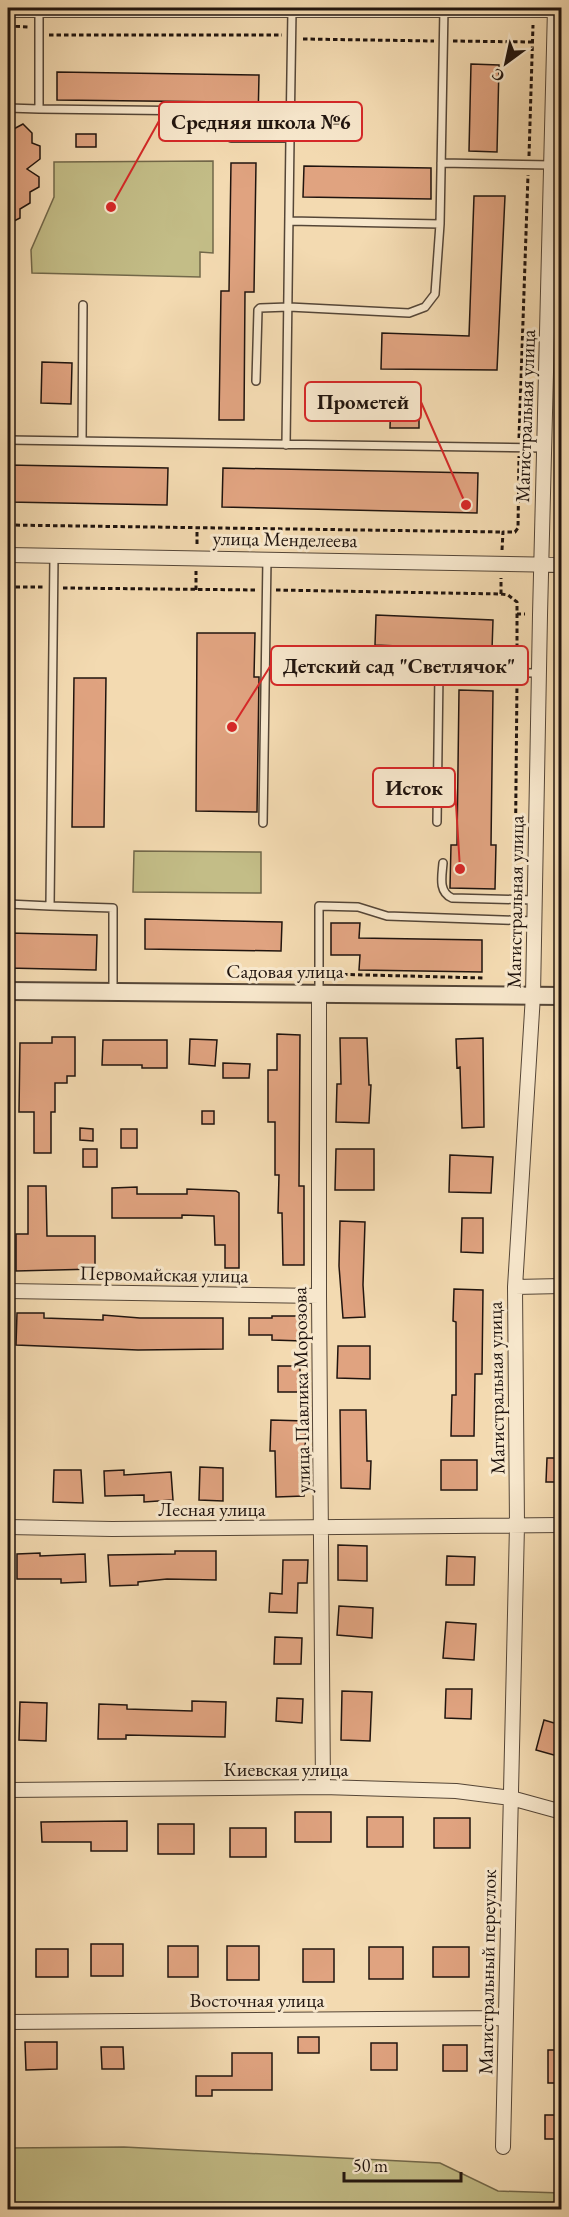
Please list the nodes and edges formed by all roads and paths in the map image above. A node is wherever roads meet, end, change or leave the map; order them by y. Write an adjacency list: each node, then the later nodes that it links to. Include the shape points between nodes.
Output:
1 (439, 8): 2 (street); 6 (street); 12 (lane)
2 (534, 9): 3 (street); 13 (path)
3 (555, 9): 14 (street, Магистральная улица)
4 (8, 10): 5 (street)
5 (39, 10): 6 (street); 8 (lane)
6 (292, 10): 11 (lane)
7 (8, 26): 8 (path)
8 (39, 27): 10 (lane)
9 (8, 108): 10 (lane)
10 (39, 109): 11 (lane, via 207,111 222,134 231,138)
11 (290, 138): 15 (lane)
12 (441, 163): 13 (lane); 16 (lane)
13 (528, 164): 14 (lane); 23 (path)
14 (551, 165): 24 (street, Магистральная улица)
15 (289, 221): 16 (lane); 18 (lane)
16 (440, 224): 18 (lane, via 435,294 425,307 409,313)
17 (83, 305): 21 (lane)
18 (289, 307): 19 (lane, via 263,306 258,310); 22 (lane)
19 (256, 381)
20 (8, 440): 21 (lane)
21 (82, 441): 22 (lane)
22 (286, 445): 23 (lane)
23 (519, 448): 24 (lane); 28 (path, via 518,528 515,532)
24 (544, 448): 33 (street, Магистральная улица)
25 (559, 491): 27 (path)
26 (8, 525): 28 (path)
27 (561, 528)
28 (503, 532): 32 (path)
29 (8, 555): 30 (street, улица Менделеева)
30 (54, 556): 31 (street, улица Менделеева); 45 (lane)
31 (267, 558): 32 (street, улица Менделеева); 40 (lane)
32 (502, 563): 33 (street, улица Менделеева); 35 (path)
33 (541, 564): 34 (street, улица Менделеева); 38 (street, Магистральная улица)
34 (561, 565)
35 (501, 594)
36 (518, 614): 37 (path)
37 (517, 673): 38 (lane); 39 (lane, via 440,672); 42 (path)
38 (538, 673): 43 (street, Магистральная улица)
39 (437, 822)
40 (263, 823)
41 (443, 863): 42 (lane, via 442,890 446,896)
42 (515, 900): 43 (lane)
43 (534, 900): 47 (street, Магистральная улица)
44 (8, 904): 45 (lane)
45 (50, 906): 51 (lane, via 113,908)
46 (515, 921): 47 (lane); 48 (path); 50 (lane, via 387,916 358,907 320,906)
47 (534, 921): 52 (street, Магистральная улица)
48 (514, 979)
49 (8, 991): 51 (street, Садовая улица)
50 (319, 992): 51 (street, Садовая улица); 52 (street, Садовая улица); 57 (street, улица Павлика Морозова)
51 (112, 993)
52 (533, 995): 53 (street, Садовая улица); 55 (street, Магистральная улица)
53 (561, 996)
54 (561, 1286): 55 (street)
55 (515, 1287): 58 (street, Магистральная улица)
56 (8, 1291): 57 (street, Первомайская улица)
57 (319, 1296): 61 (street, улица Павлика Морозова)
58 (517, 1525): 59 (street, Лесная улица); 61 (street, Лесная улица); 64 (street, Магистральная улица)
59 (561, 1525)
60 (8, 1527): 61 (street, Лесная улица)
61 (322, 1528): 62 (street, улица Павлика Морозова)
62 (323, 1787): 63 (street, Киевская улица); 64 (street, Киевская улица, via 456,1791)
63 (8, 1790)
64 (511, 1798): 65 (street, Киевская улица); 66 (street, Магистральный переулок)
65 (561, 1812)
66 (506, 2018): 67 (street, Восточная улица); 68 (street, Магистральный переулок)
67 (8, 2022)
68 (503, 2147)

